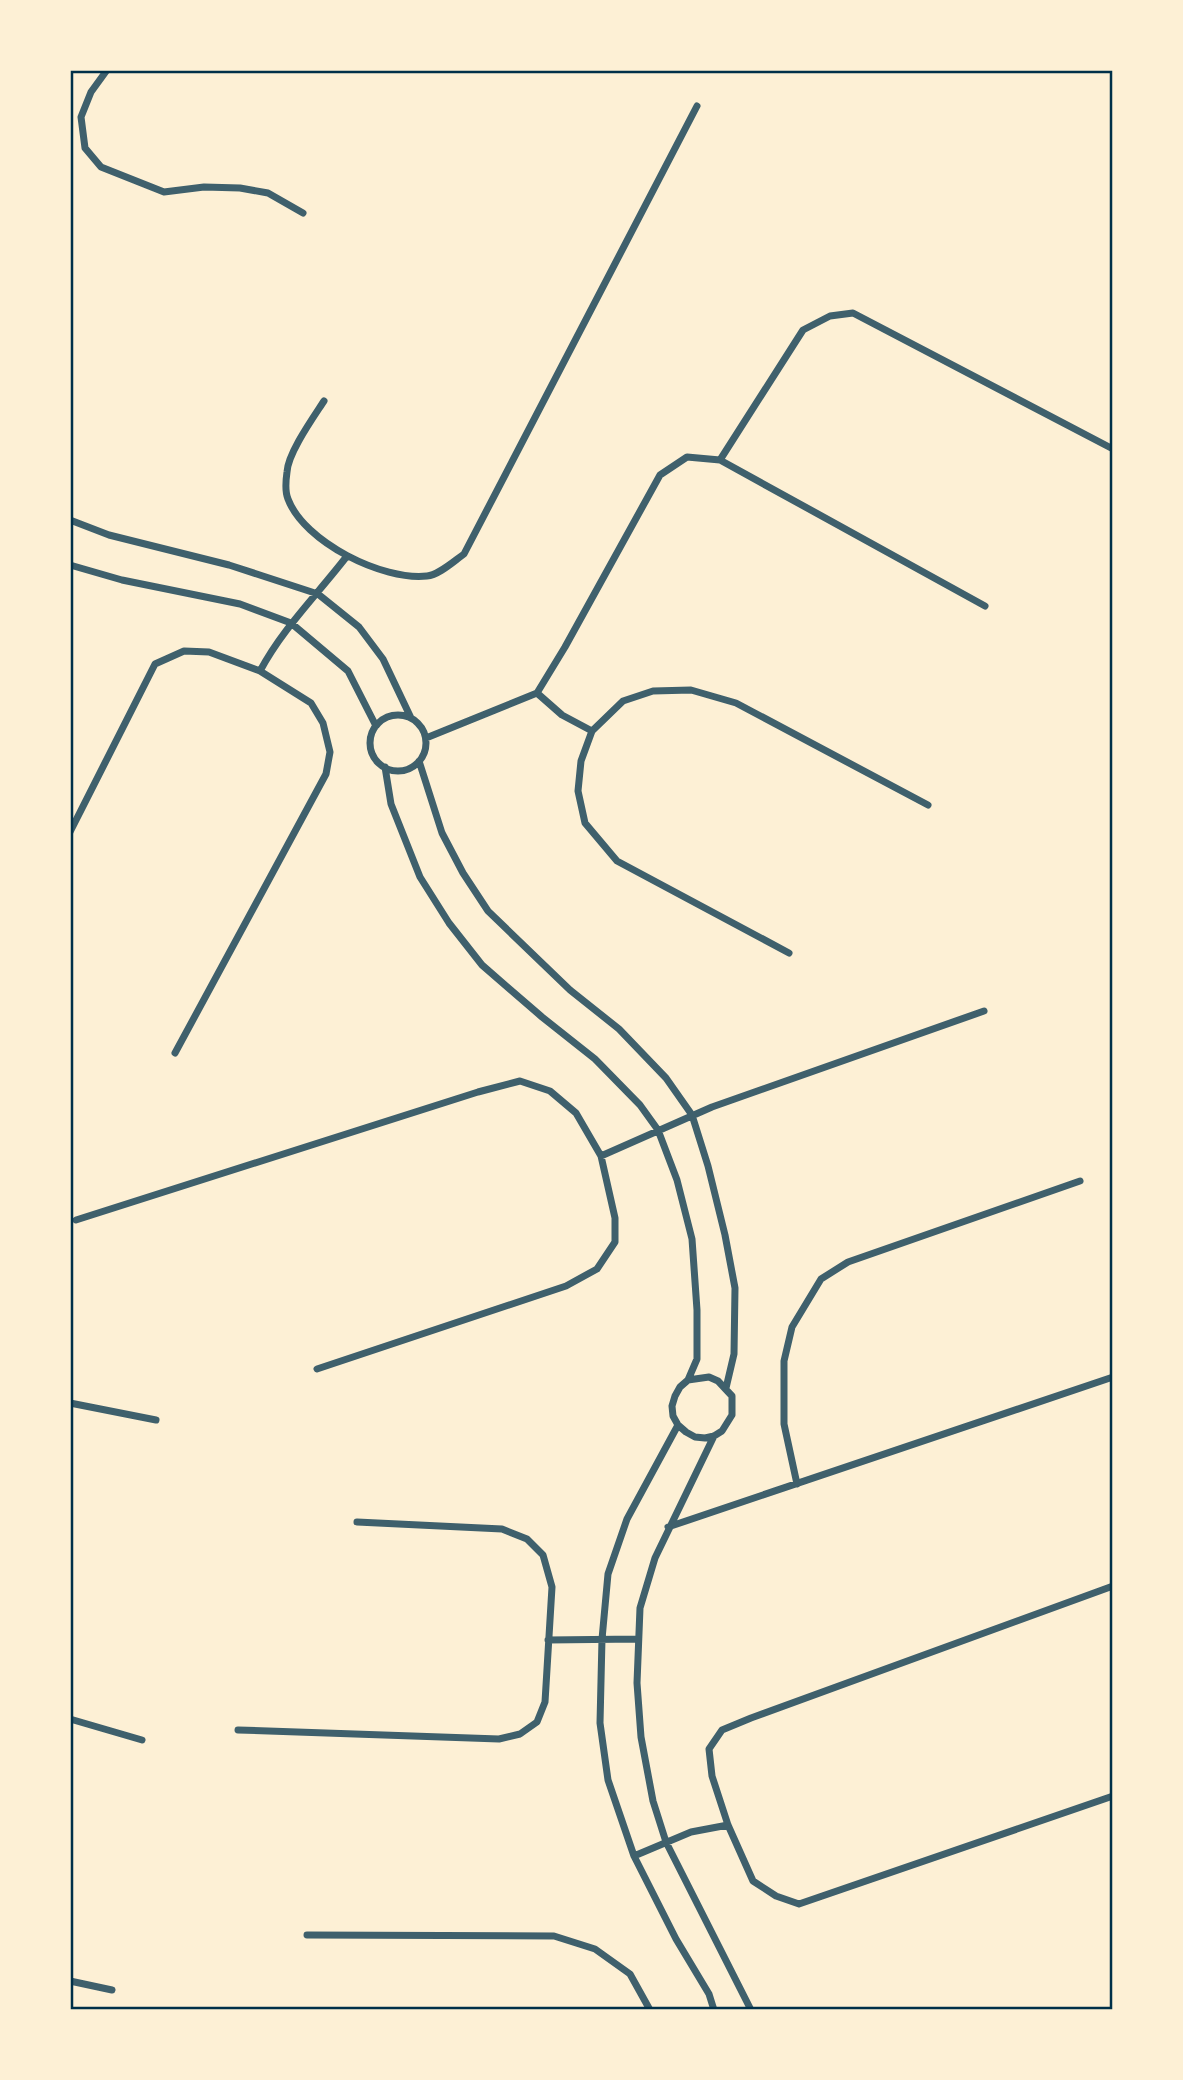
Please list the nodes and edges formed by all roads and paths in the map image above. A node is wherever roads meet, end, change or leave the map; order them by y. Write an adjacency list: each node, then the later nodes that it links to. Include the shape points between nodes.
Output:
1 (107, 70): 3 (street, via 81,117 85,148 101,167 164,192 204,187 268,193)
2 (697, 106): 8 (street, via 464,554 430,576 398,575)
3 (303, 213)
4 (324, 401): 8 (street, via 286,469 287,498 305,526)
5 (1113, 449): 6 (street, via 853,313 830,316 803,330)
6 (720, 460): 11 (street); 14 (street, via 687,457 660,475)
7 (70, 520): 10 (street)
8 (346, 556): 10 (street)
9 (70, 565): 12 (street, via 240,604)
10 (318, 594): 12 (street); 15 (street, via 359,627 383,659)
11 (985, 606)
12 (291, 623): 13 (street); 16 (street, via 348,671)
13 (260, 671): 22 (street, via 209,652 184,651 155,664); 25 (street, via 311,703 323,723 330,752 326,774)
14 (537, 693): 17 (street, via 562,715); 18 (street)
15 (411, 718): 16 (street, via 392,716); 18 (street)
16 (376, 726): 20 (street, via 370,744)
17 (592, 731): 21 (street, via 623,701 653,691 691,690 736,703); 23 (street, via 581,761 578,790 585,823 617,861)
18 (426, 738): 19 (street)
19 (419, 761): 20 (street, via 404,770); 26 (street, via 442,834 488,911 570,990 619,1028 666,1078)
20 (385, 767): 27 (street, via 391,804 419,877 449,923 482,965 595,1059 640,1104)
21 (928, 805)
22 (70, 832)
23 (789, 953)
24 (985, 1011): 26 (street)
25 (175, 1054)
26 (692, 1115): 27 (street); 34 (street, via 725,1235 734,1288 734,1354)
27 (658, 1130): 28 (street); 33 (street, via 692,1239 697,1359)
28 (601, 1156): 30 (street, via 576,1114 550,1091 520,1081); 31 (street, via 615,1218 615,1242 597,1269 566,1286)
29 (1080, 1181): 39 (street, via 848,1262 821,1279 792,1327 783,1361 784,1424)
30 (76, 1220)
31 (317, 1369)
32 (1113, 1377): 39 (street)
33 (688, 1380): 34 (street, via 709,1377); 37 (street, via 672,1406)
34 (726, 1388): 38 (street, via 732,1396 732,1415)
35 (70, 1403): 36 (street)
36 (156, 1420)
37 (678, 1425): 38 (street, via 695,1437); 43 (street, via 627,1519 608,1574)
38 (714, 1436): 41 (street)
39 (797, 1484): 41 (street)
40 (357, 1522): 45 (street, via 502,1529 527,1539 543,1555 552,1587)
41 (668, 1527): 44 (street, via 640,1608)
42 (1113, 1586): 50 (street, via 722,1730 709,1749 712,1776)
43 (602, 1639): 44 (street); 45 (street); 52 (street, via 600,1724 608,1780)
44 (638, 1639): 51 (street, via 640,1737)
45 (548, 1640): 47 (street, via 545,1702 537,1722 520,1734 499,1739)
46 (70, 1719): 48 (street)
47 (238, 1730)
48 (142, 1740)
49 (1113, 1796): 50 (street, via 799,1904 753,1881)
50 (728, 1825): 51 (street)
51 (666, 1842): 52 (street); 56 (street)
52 (634, 1856): 58 (street)
53 (307, 1935): 57 (street, via 554,1936 594,1949 630,1974)
54 (70, 1981): 55 (street)
55 (112, 1990)
56 (749, 2009)
57 (650, 2010)
58 (714, 2010)

